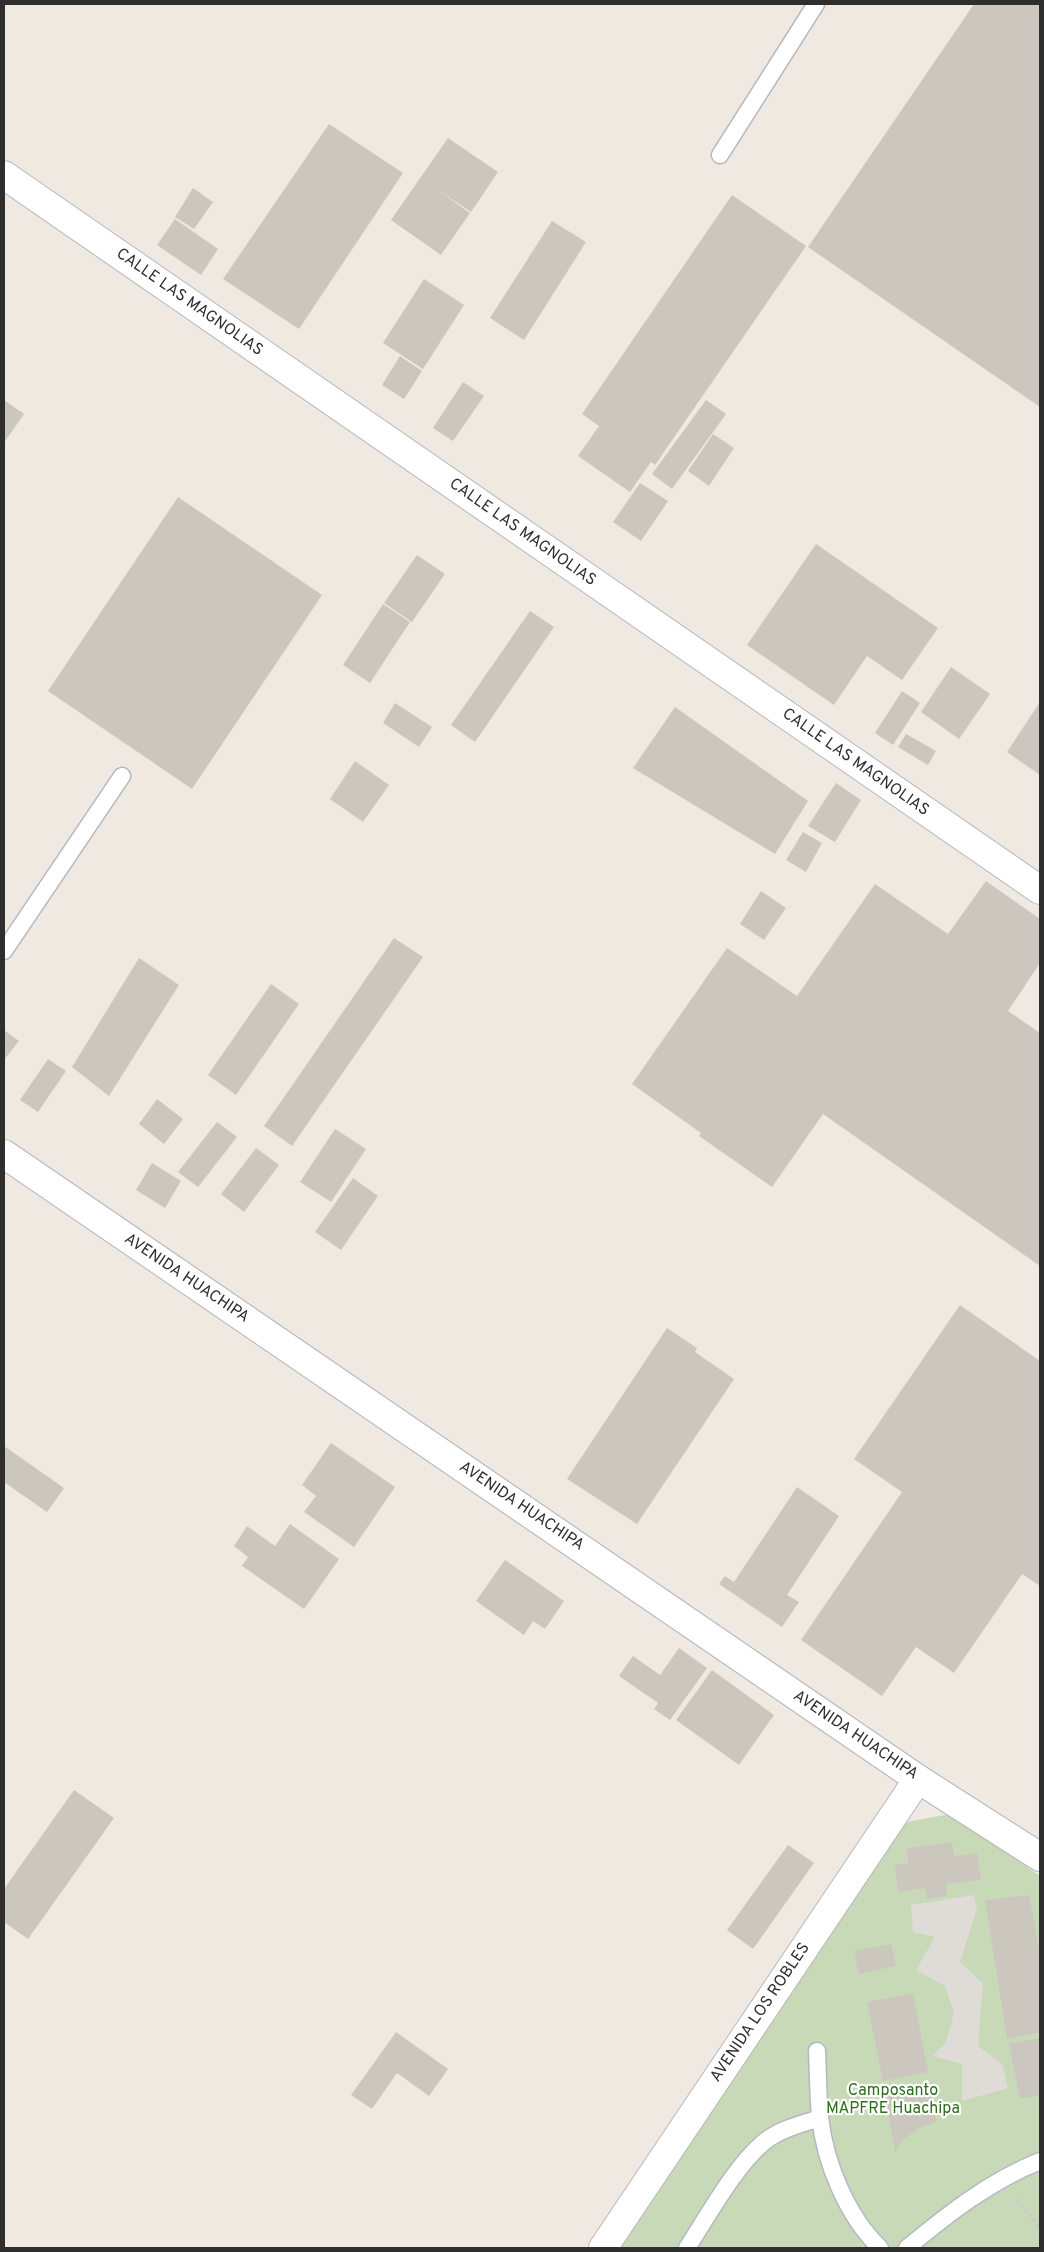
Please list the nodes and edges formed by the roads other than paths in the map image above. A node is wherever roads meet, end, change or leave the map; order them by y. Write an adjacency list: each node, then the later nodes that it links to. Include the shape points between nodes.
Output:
1 (816, 4): 2 (lane)
2 (720, 155)
3 (4, 175): 5 (street, CALLE LAS MAGNOLIAS)
4 (122, 776): 6 (lane)
5 (1040, 890)
6 (4, 951)
7 (4, 1154): 8 (street, AVENIDA HUACHIPA)
8 (918, 1779): 9 (street, AVENIDA HUACHIPA); 13 (street, AVENIDA LOS ROBLES)
9 (1040, 1857)
10 (817, 2052): 11 (lane)
11 (820, 2118): 14 (lane, via 788,2128 764,2142 738,2171); 15 (lane, via 840,2188 855,2217)
12 (1040, 2161): 16 (lane, via 1000,2180 952,2210)
13 (604, 2248)
14 (687, 2248)
15 (880, 2248)
16 (907, 2248)

